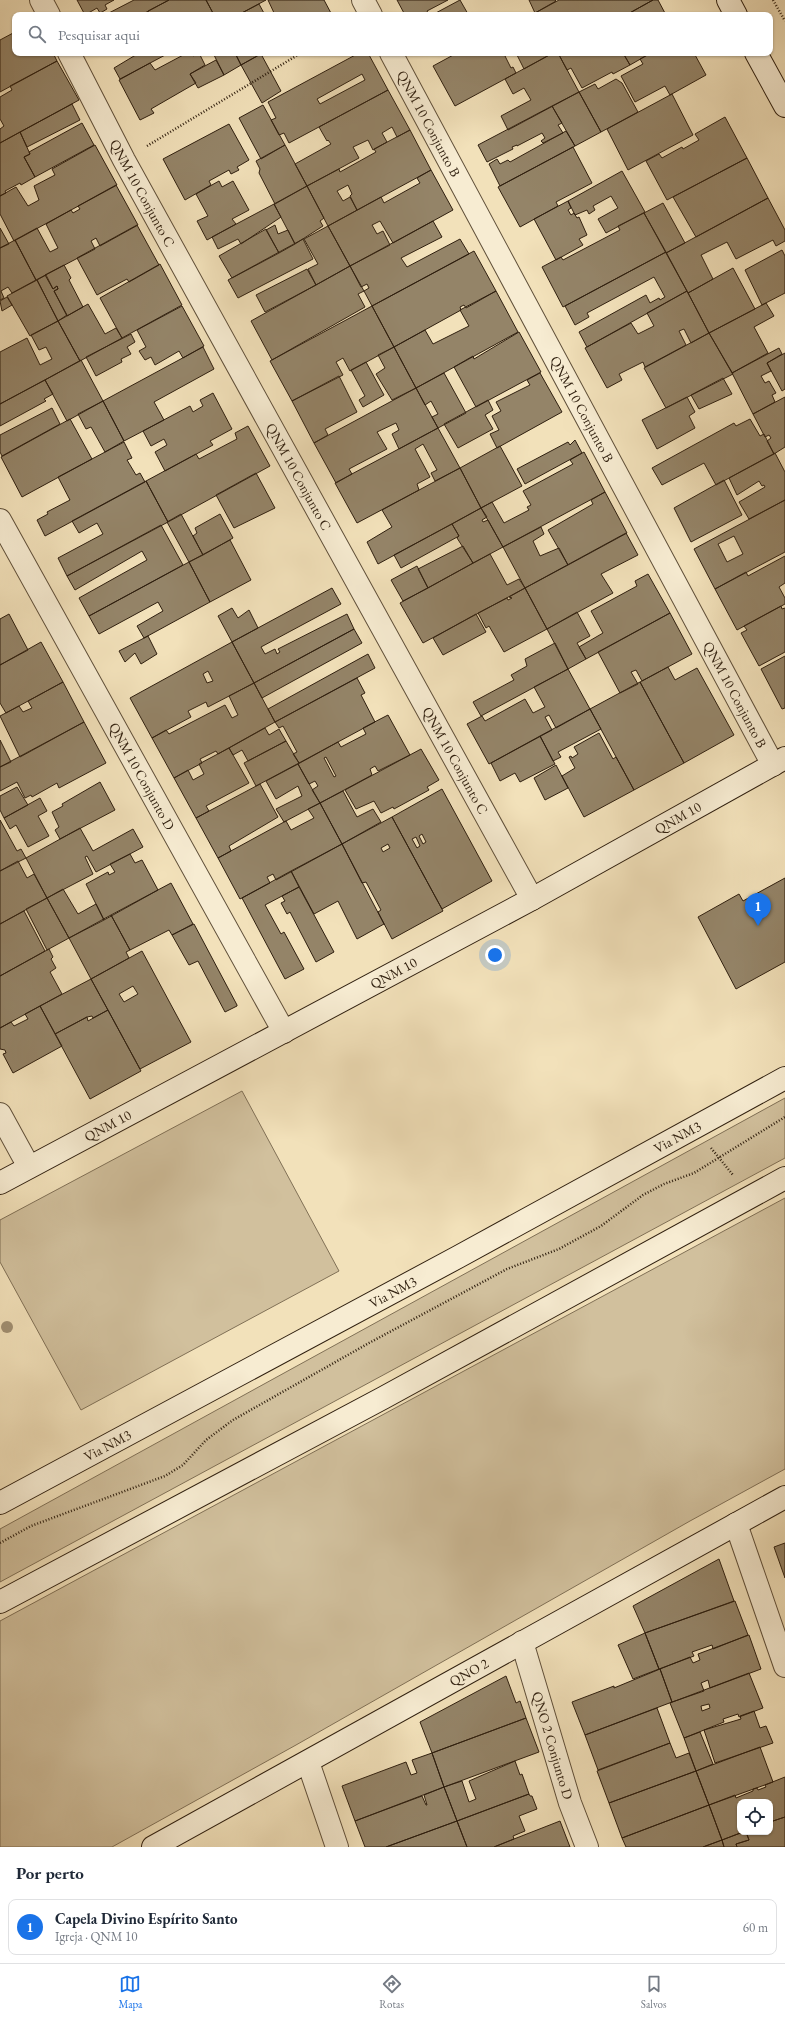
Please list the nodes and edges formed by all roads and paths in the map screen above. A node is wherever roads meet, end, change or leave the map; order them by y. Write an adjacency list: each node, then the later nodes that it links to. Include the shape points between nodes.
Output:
1 (41, 0): 5 (street)
2 (363, 0): 6 (street)
3 (728, 0): 7 (street)
4 (773, 0): 8 (path)
5 (47, 12)
6 (369, 12)
7 (734, 12)
8 (785, 21)
9 (70, 56): 14 (street, QNM 10 Conjunto C)
10 (296, 56): 14 (path)
11 (393, 56): 16 (street, QNM 10 Conjunto B)
12 (758, 56): 13 (street)
13 (785, 106)
14 (124, 160): 17 (street, QNM 10 Conjunto C)
15 (0, 520): 18 (street, QNM 10 Conjunto D)
16 (779, 762): 17 (street, QNM 10)
17 (532, 899): 18 (street, QNM 10)
18 (284, 1032): 24 (street, QNM 10)
19 (785, 1078): 22 (street, Via NM3)
20 (0, 1114): 24 (street)
21 (785, 1117): 23 (path)
22 (696, 1127): 23 (path); 29 (street, Via NM3)
23 (718, 1158): 27 (path); 31 (path, via 694,1173 643,1195 601,1226 559,1249 507,1269 240,1416 206,1440 183,1465 165,1476 31,1526)
24 (29, 1167): 26 (street, QNM 10)
25 (785, 1178): 27 (street)
26 (0, 1183)
27 (747, 1197): 32 (street, via 397,1390)
28 (785, 1497): 30 (street, QNO 2)
29 (0, 1503)
30 (736, 1524): 33 (street, QNO 2); 34 (street)
31 (0, 1543)
32 (0, 1602)
33 (522, 1642): 35 (street, QNO 2); 38 (street, QNO 2 Conjunto D, via 570,1803)
34 (785, 1666)
35 (308, 1762): 36 (street, QNO 2); 37 (street)
36 (153, 1847)
37 (337, 1847)
38 (587, 1847)

